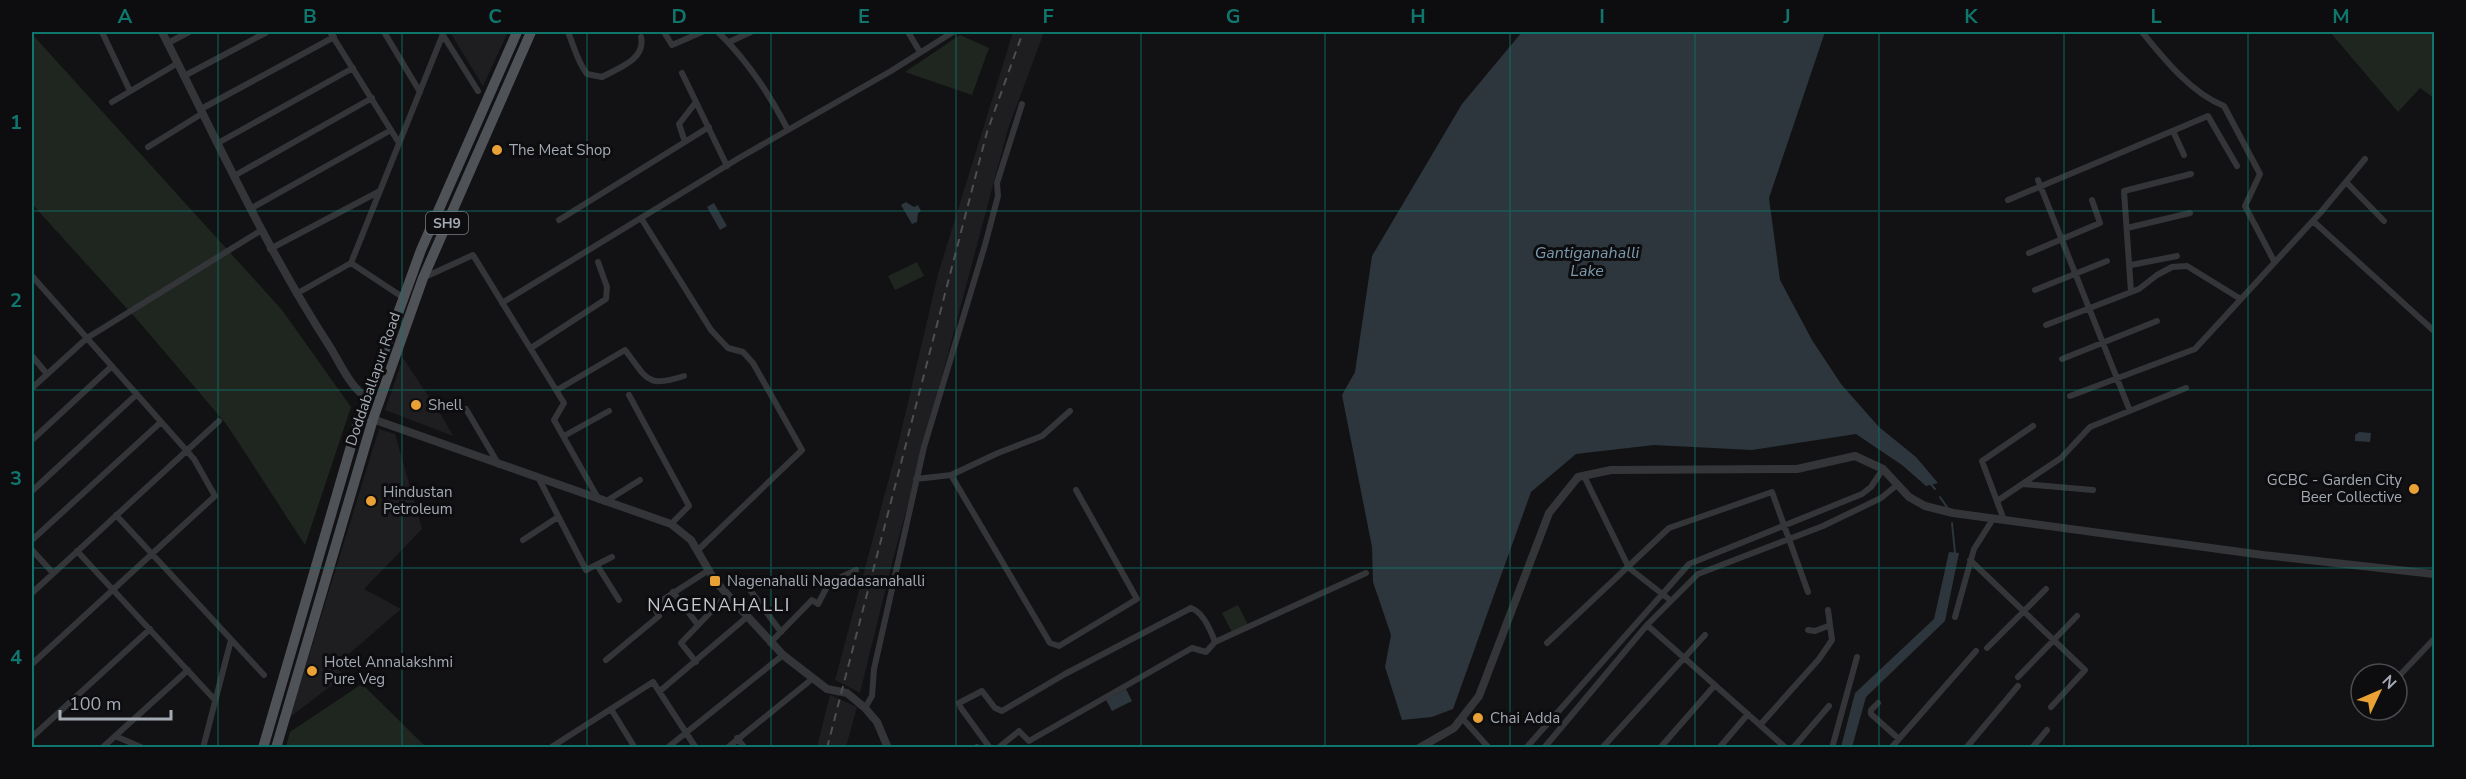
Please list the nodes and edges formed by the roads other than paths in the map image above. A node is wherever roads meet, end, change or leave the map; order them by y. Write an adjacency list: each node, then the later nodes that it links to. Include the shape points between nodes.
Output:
1 (102, 32): 26 (street)
2 (162, 32): 20 (street)
3 (189, 32): 20 (street)
4 (267, 32): 25 (street)
5 (384, 32): 28 (street)
6 (517, 32): 76 (main road, Doddaballapur Road / SH9, via 466,144)
7 (531, 32): 72 (main road, Doddaballapur Road / SH9)
8 (568, 32): 18 (street, via 587,74 602,77 638,57 643,46)
9 (664, 32): 10 (street, via 672,45)
10 (702, 32)
11 (718, 32): 19 (street)
12 (751, 32): 19 (street)
13 (908, 32): 21 (street)
14 (953, 32): 21 (street)
15 (2142, 32): 66 (street, via 2207,99 2224,106 2260,174 2245,206)
16 (442, 33): 27 (street); 28 (street)
17 (332, 34): 23 (street); 33 (street)
18 (640, 37)
19 (729, 42): 36 (street, via 770,93)
20 (168, 43): 22 (street)
21 (920, 52): 36 (street)
22 (178, 63): 25 (street); 26 (street)
23 (353, 68): 29 (street); 39 (street)
24 (682, 73): 31 (street)
25 (184, 76): 33 (street)
26 (130, 91): 30 (street)
27 (477, 91)
28 (420, 92): 40 (street)
29 (372, 98): 35 (street); 47 (street)
30 (112, 102)
31 (696, 102): 34 (street); 38 (street, via 679,124)
32 (1022, 104): 117 (street)
33 (202, 111): 39 (street); 41 (street)
34 (709, 127): 38 (street); 44 (street)
35 (391, 130): 40 (street); 53 (street)
36 (788, 130): 44 (street)
37 (2173, 131): 42 (street); 45 (street, via 2208,116); 49 (street)
38 (685, 142): 56 (street)
39 (218, 143): 47 (street)
40 (399, 143): 50 (street)
41 (148, 147)
42 (2184, 155)
43 (2365, 159): 48 (street)
44 (727, 165): 55 (street)
45 (2237, 166)
46 (2191, 174): 59 (street, via 2124,191)
47 (234, 176): 53 (street)
48 (2346, 182): 57 (street); 58 (street)
49 (2039, 183): 51 (street); 61 (street)
50 (380, 191): 62 (street); 68 (street)
51 (2008, 200)
52 (2092, 200): 61 (street, via 2100,223)
53 (250, 209): 60 (street)
54 (2190, 213): 59 (street)
55 (641, 218): 78 (street); 136 (street, via 711,330 728,348 743,352 753,363 802,450)
56 (559, 220)
57 (2313, 221): 66 (street); 82 (street)
58 (2384, 221)
59 (2127, 228): 69 (street)
60 (260, 231): 62 (street); 83 (street)
61 (2062, 239): 63 (street); 70 (street)
62 (270, 249): 75 (street)
63 (2029, 253)
64 (2177, 256): 69 (street)
65 (2107, 261): 70 (street)
66 (2274, 261): 77 (street)
67 (598, 262): 85 (street, via 608,287 606,299)
68 (351, 263): 75 (street); 76 (street)
69 (2131, 265): 74 (street)
70 (2075, 274): 73 (street); 79 (street)
71 (32, 276): 83 (street)
72 (423, 278): 78 (street, via 473,255); 99 (main road, Doddaballapur Road / SH9)
73 (2035, 290)
74 (2131, 292): 77 (street, via 2172,267 2187,266); 79 (street)
75 (296, 294): 98 (street, via 341,366)
76 (404, 298): 98 (main road, Doddaballapur Road / SH9)
77 (2239, 298): 91 (street, via 2195,349)
78 (502, 303): 85 (street)
79 (2090, 309): 81 (street); 84 (street)
80 (2157, 321): 84 (street)
81 (2046, 325)
82 (2434, 331)
83 (87, 338): 88 (street); 89 (street)
84 (2103, 343): 87 (street); 91 (street)
85 (531, 348): 94 (street)
86 (32, 356): 89 (street)
87 (2062, 359)
88 (112, 366): 95 (street); 110 (street)
89 (47, 374): 92 (street)
90 (684, 376): 94 (street, via 660,384 648,380 625,350)
91 (2117, 378): 97 (street); 103 (street)
92 (32, 388)
93 (2186, 388): 103 (street)
94 (557, 390): 109 (street, via 564,403 554,420)
95 (137, 394): 107 (street); 123 (street)
96 (629, 395): 130 (street, via 689,506)
97 (2070, 396)
98 (368, 398): 99 (main road); 104 (main road, Doddaballapur Road / SH9)
99 (379, 402): 105 (main road, Doddaballapur Road / SH9)
100 (466, 409): 112 (street)
101 (609, 411): 109 (street)
102 (1070, 411): 114 (street, via 1042,436)
103 (2130, 411): 119 (street, via 2090,427 2061,458)
104 (362, 415): 105 (street); 210 (main road, Doddaballapur Road / SH9)
105 (373, 419): 112 (street); 211 (main road, Doddaballapur Road / SH9)
106 (219, 421): 111 (street)
107 (161, 422): 111 (street); 133 (street)
108 (2033, 426): 125 (street, via 1982,461)
109 (564, 436): 124 (street)
110 (32, 440)
111 (187, 451): 126 (street); 138 (street, via 215,496)
112 (499, 466): 116 (street)
113 (1883, 469): 115 (street, via 1855,456 1797,469 1611,470); 120 (street); 131 (street, via 1862,494)
114 (951, 475): 117 (street); 121 (street, via 1050,644 1059,646 1137,599)
115 (1584, 476): 142 (street); 199 (street, via 1578,477 1550,513 1479,696)
116 (539, 479): 124 (street); 127 (street)
117 (916, 479): 196 (street, via 874,669 872,696)
118 (640, 480): 124 (street)
119 (2023, 483): 122 (street); 125 (street)
120 (1897, 485): 128 (street, via 1925,506); 132 (street, via 1881,498)
121 (1076, 490)
122 (2093, 490)
123 (32, 491)
124 (602, 501): 130 (street)
125 (1997, 501): 129 (street)
126 (116, 515): 137 (street); 138 (street)
127 (558, 517): 134 (street); 141 (street, via 586,570)
128 (1993, 519): 129 (street); 140 (street)
129 (2004, 520): 147 (street)
130 (671, 524): 136 (street)
131 (1786, 526): 132 (street); 142 (street, via 1772,492 1668,528); 154 (street, via 1689,564)
132 (1790, 539): 153 (street); 157 (street, via 1698,574)
133 (32, 540)
134 (523, 540)
135 (32, 550): 145 (street)
136 (698, 550): 143 (street)
137 (77, 551): 145 (street); 149 (street)
138 (152, 554): 149 (street); 171 (street)
139 (612, 557): 141 (street)
140 (1970, 560): 159 (street); 162 (street)
141 (597, 565): 156 (street)
142 (1629, 568): 154 (street); 175 (street)
143 (709, 570): 152 (street); 155 (street)
144 (856, 570): 168 (street, via 829,583 818,604 812,600)
145 (53, 573): 151 (street)
146 (1366, 573): 173 (street)
147 (2434, 574)
148 (745, 583): 168 (street)
149 (113, 589): 166 (street); 183 (street)
150 (2046, 589): 159 (street)
151 (32, 592)
152 (674, 592): 163 (street); 181 (street, via 653,606 659,616)
153 (1808, 592)
154 (1661, 593): 157 (street); 223 (street)
155 (727, 595): 161 (street); 163 (street)
156 (619, 600)
157 (1670, 600): 164 (street)
158 (1828, 610): 165 (street)
159 (2023, 611): 172 (street); 176 (street)
160 (2077, 616): 172 (street)
161 (747, 617): 174 (street); 182 (street)
162 (1954, 617)
163 (698, 625): 182 (street, via 681,644)
164 (1647, 625): 180 (street); 224 (street)
165 (1828, 626): 167 (street); 200 (street, via 1832,640 1819,659)
166 (150, 629): 185 (street); 204 (street)
167 (1808, 630)
168 (781, 632): 174 (street)
169 (1705, 635): 180 (street)
170 (2434, 639): 184 (street)
171 (231, 640): 186 (street); 192 (street)
172 (2054, 640): 187 (street); 195 (street, via 2085,670)
173 (1215, 642): 219 (street, via 1201,615 1191,608 1002,711 982,691 977,693 959,704); 220 (street, via 1206,652 1192,648 1029,741 1019,731)
174 (770, 643): 178 (street)
175 (1547, 643)
176 (1987, 648)
177 (1976, 651): 206 (street)
178 (783, 656): 188 (street); 202 (street)
179 (1857, 657): 230 (street)
180 (1684, 658): 189 (street); 225 (street)
181 (606, 660)
182 (696, 662): 191 (street)
183 (32, 664)
184 (2409, 665)
185 (188, 670): 192 (street); 203 (street)
186 (264, 675)
187 (2018, 677)
188 (812, 679): 196 (street, via 828,689 847,693); 205 (street)
189 (1714, 685): 198 (street); 226 (street)
190 (2018, 686): 232 (street)
191 (660, 691): 197 (street, via 653,682); 202 (street)
192 (215, 700): 209 (street)
193 (1878, 703): 206 (street, via 1871,714)
194 (1829, 706): 229 (street)
195 (2050, 706)
196 (865, 708): 218 (street, via 877,722)
197 (611, 709): 212 (street); 213 (street)
198 (1748, 714): 200 (street); 227 (street)
199 (1462, 718): 221 (street, via 1454,728); 222 (street)
200 (1760, 725): 228 (street)
201 (2047, 730): 233 (street)
202 (686, 734): 214 (street); 215 (street)
203 (115, 736): 207 (street); 208 (street)
204 (32, 737)
205 (737, 738): 216 (street); 217 (street)
206 (1899, 739): 231 (street)
207 (102, 747)
208 (143, 747)
209 (203, 747)
210 (263, 747)
211 (276, 747)
212 (550, 747)
213 (635, 747)
214 (667, 747)
215 (696, 747)
216 (727, 747)
217 (745, 747)
218 (888, 747)
219 (990, 747)
220 (998, 747)
221 (1419, 747)
222 (1489, 747)
223 (1526, 747)
224 (1544, 747)
225 (1602, 747)
226 (1660, 747)
227 (1719, 747)
228 (1786, 747)
229 (1793, 747)
230 (1832, 747)
231 (1891, 747)
232 (1966, 747)
233 (2032, 747)

